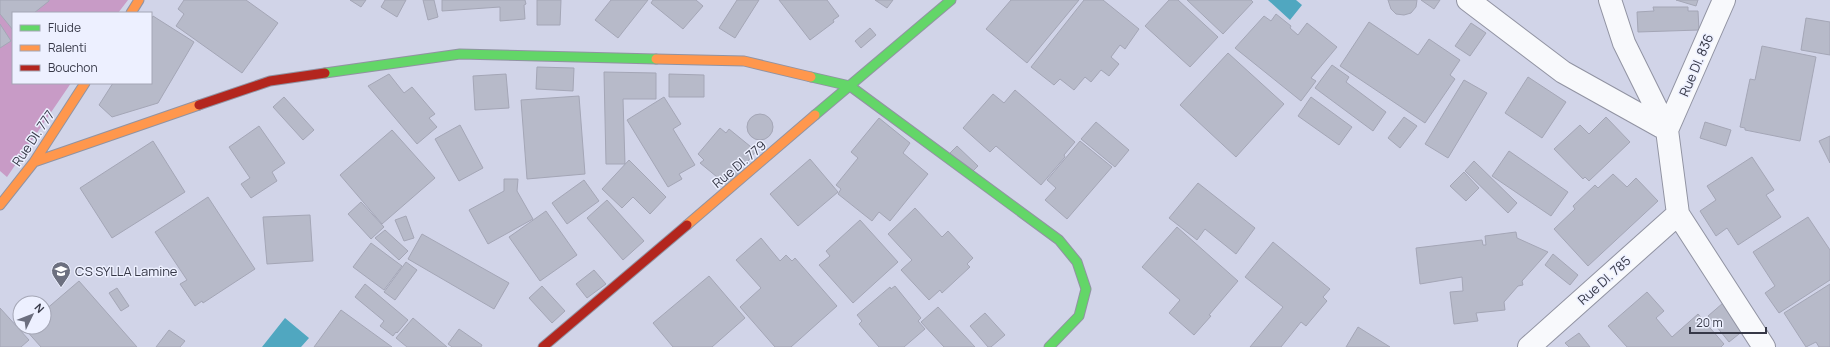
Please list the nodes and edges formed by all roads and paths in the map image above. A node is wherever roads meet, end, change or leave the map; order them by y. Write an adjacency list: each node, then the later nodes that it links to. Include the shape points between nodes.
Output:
1 (139, 0): 6 (street)
2 (951, 0): 8 (street, Rue DI. 779)
3 (1468, 0): 9 (street, via 1564,72)
4 (1610, 0): 9 (street, via 1624,43)
5 (1724, 0): 9 (street, Rue DI. 836)
6 (132, 12)
7 (84, 84): 10 (street, Rue DI. 777)
8 (850, 86): 10 (street, via 744,61 460,54 270,81); 13 (street, Rue DI. 779); 14 (street, via 1059,240 1077,262 1086,289 1079,316)
9 (1667, 130): 12 (street)
10 (34, 162): 11 (street, Rue DI. 777)
11 (0, 205)
12 (1678, 214): 15 (street, Rue DI. 785); 16 (street)
13 (543, 347)
14 (1049, 347)
15 (1529, 347)
16 (1764, 347)

